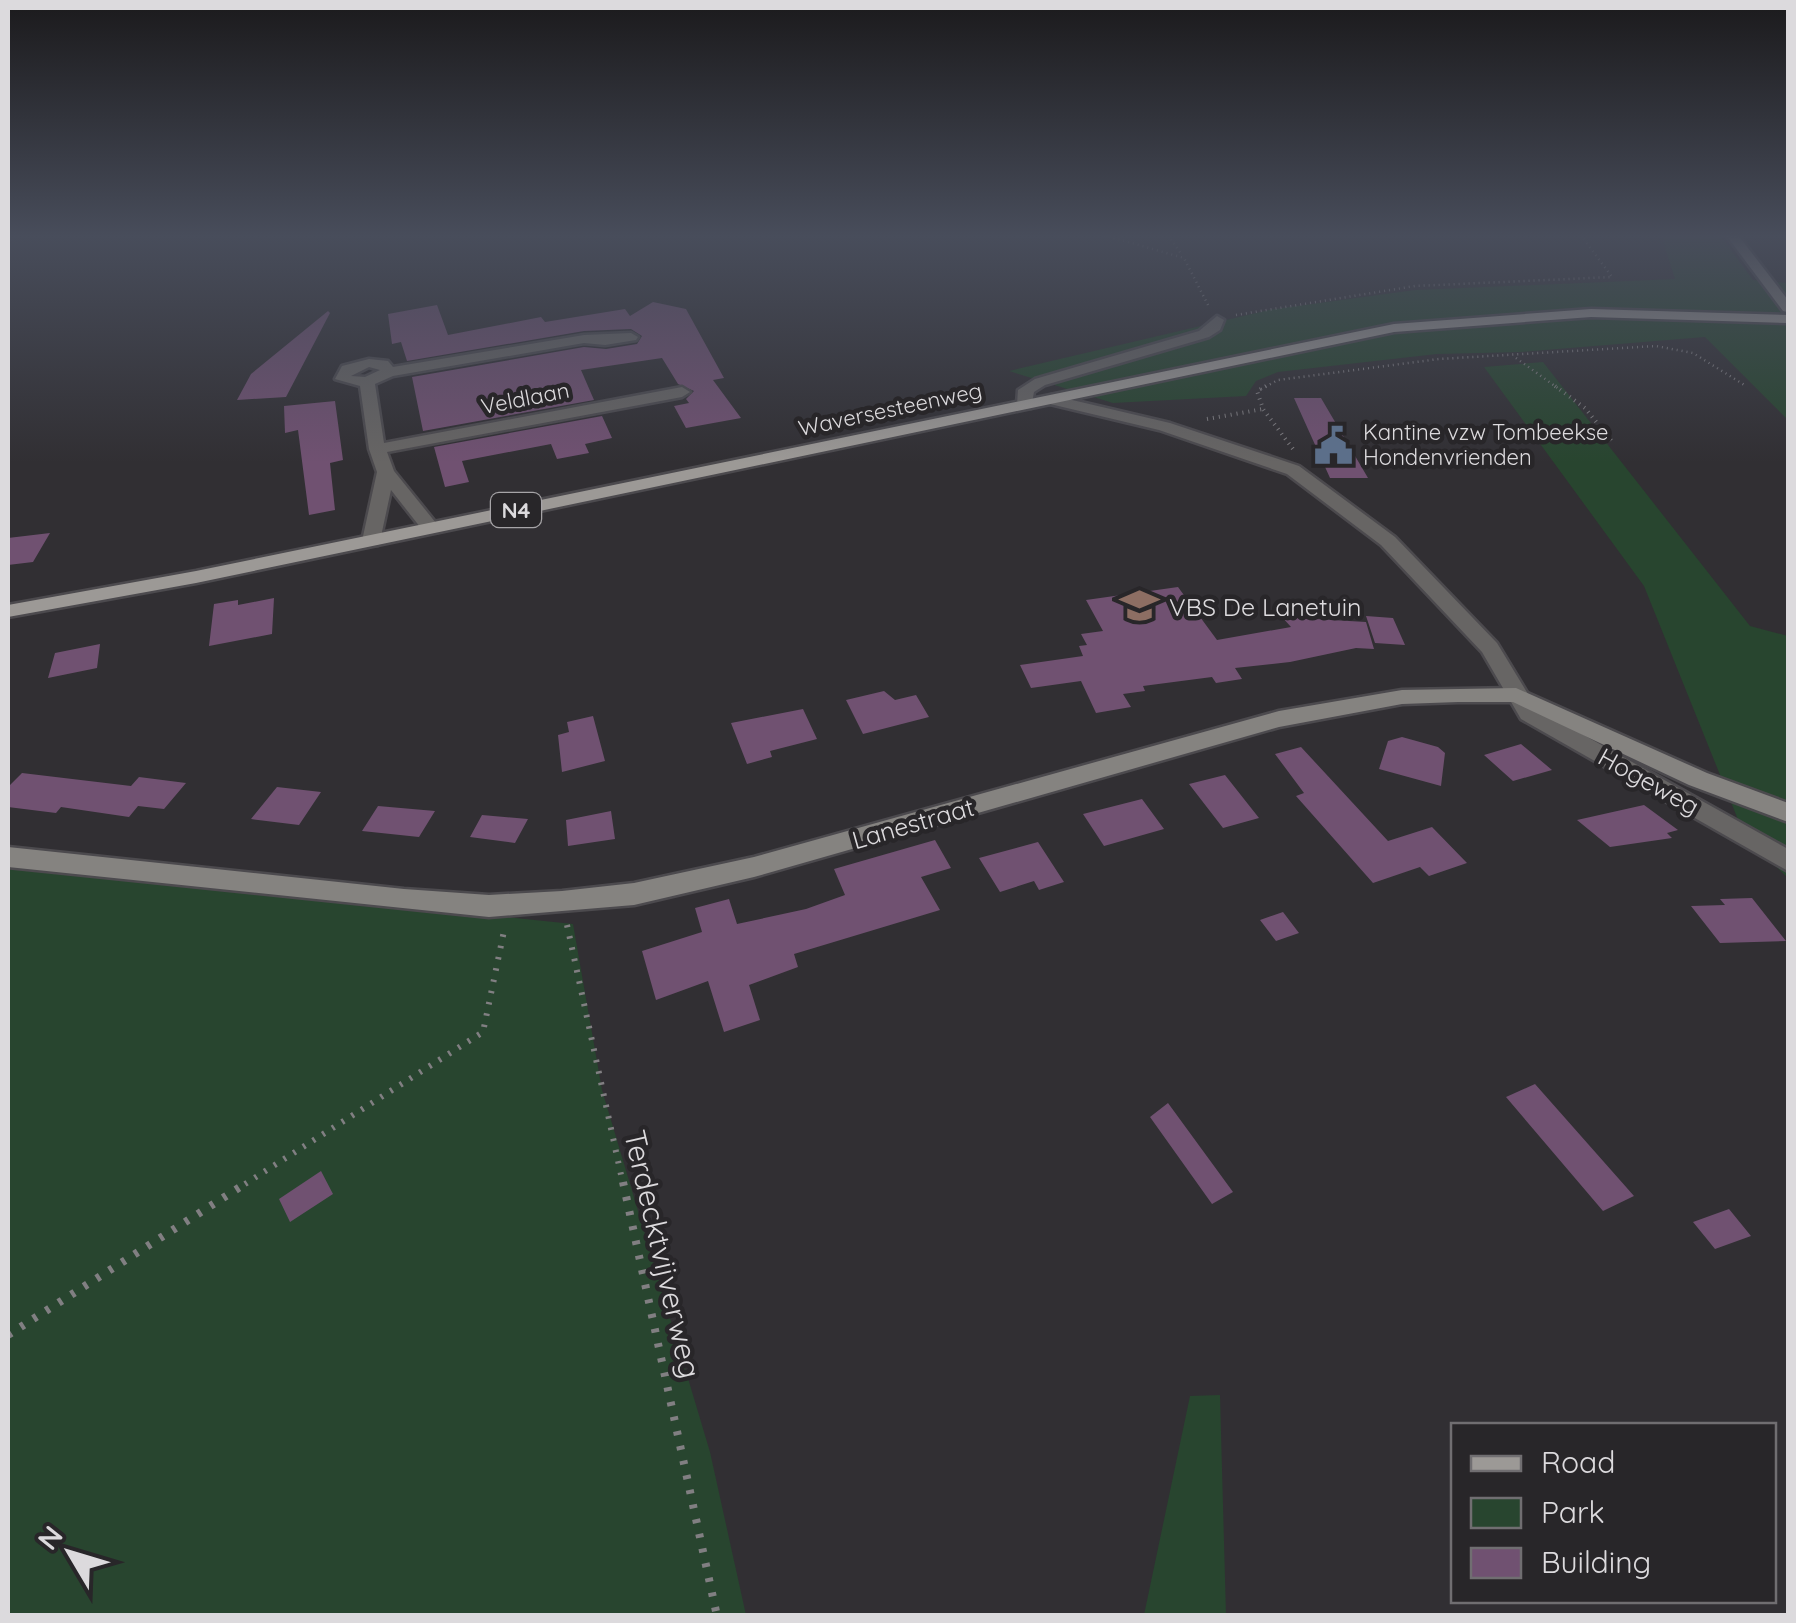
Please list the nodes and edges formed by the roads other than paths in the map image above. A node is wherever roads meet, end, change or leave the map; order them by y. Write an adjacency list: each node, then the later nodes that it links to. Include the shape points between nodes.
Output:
1 (1788, 319): 7 (main road, Waversesteenweg / N4, via 1640,312 1450,321)
2 (1217, 320): 8 (street, via 1204,334 1040,382 1026,390)
3 (630, 337): 4 (street, Veldlaan)
4 (389, 372): 5 (street, Veldlaan); 5 (street, Veldlaan, via 384,364 369,363 341,376)
5 (367, 382): 9 (street, Veldlaan)
6 (682, 392): 9 (street, Veldlaan)
7 (1051, 400): 8 (main road, Waversesteenweg / N4); 14 (street, Hogeweg, via 1164,426 1294,470 1388,542 1490,648)
8 (1025, 405): 11 (main road, Waversesteenweg / N4)
9 (377, 448): 10 (street, Veldlaan)
10 (386, 472): 11 (street, Veldlaan); 12 (street)
11 (431, 528): 12 (main road, Waversesteenweg / N4)
12 (371, 541): 13 (main road, Waversesteenweg / N4)
13 (8, 611)
14 (1516, 695): 15 (street, Lanestraat); 16 (street, Lanestraat, via 1402,697 1279,718 754,868 562,902 404,900); 17 (street, Hogeweg, via 1546,727)
15 (1788, 813)
16 (8, 857)
17 (1788, 861)

